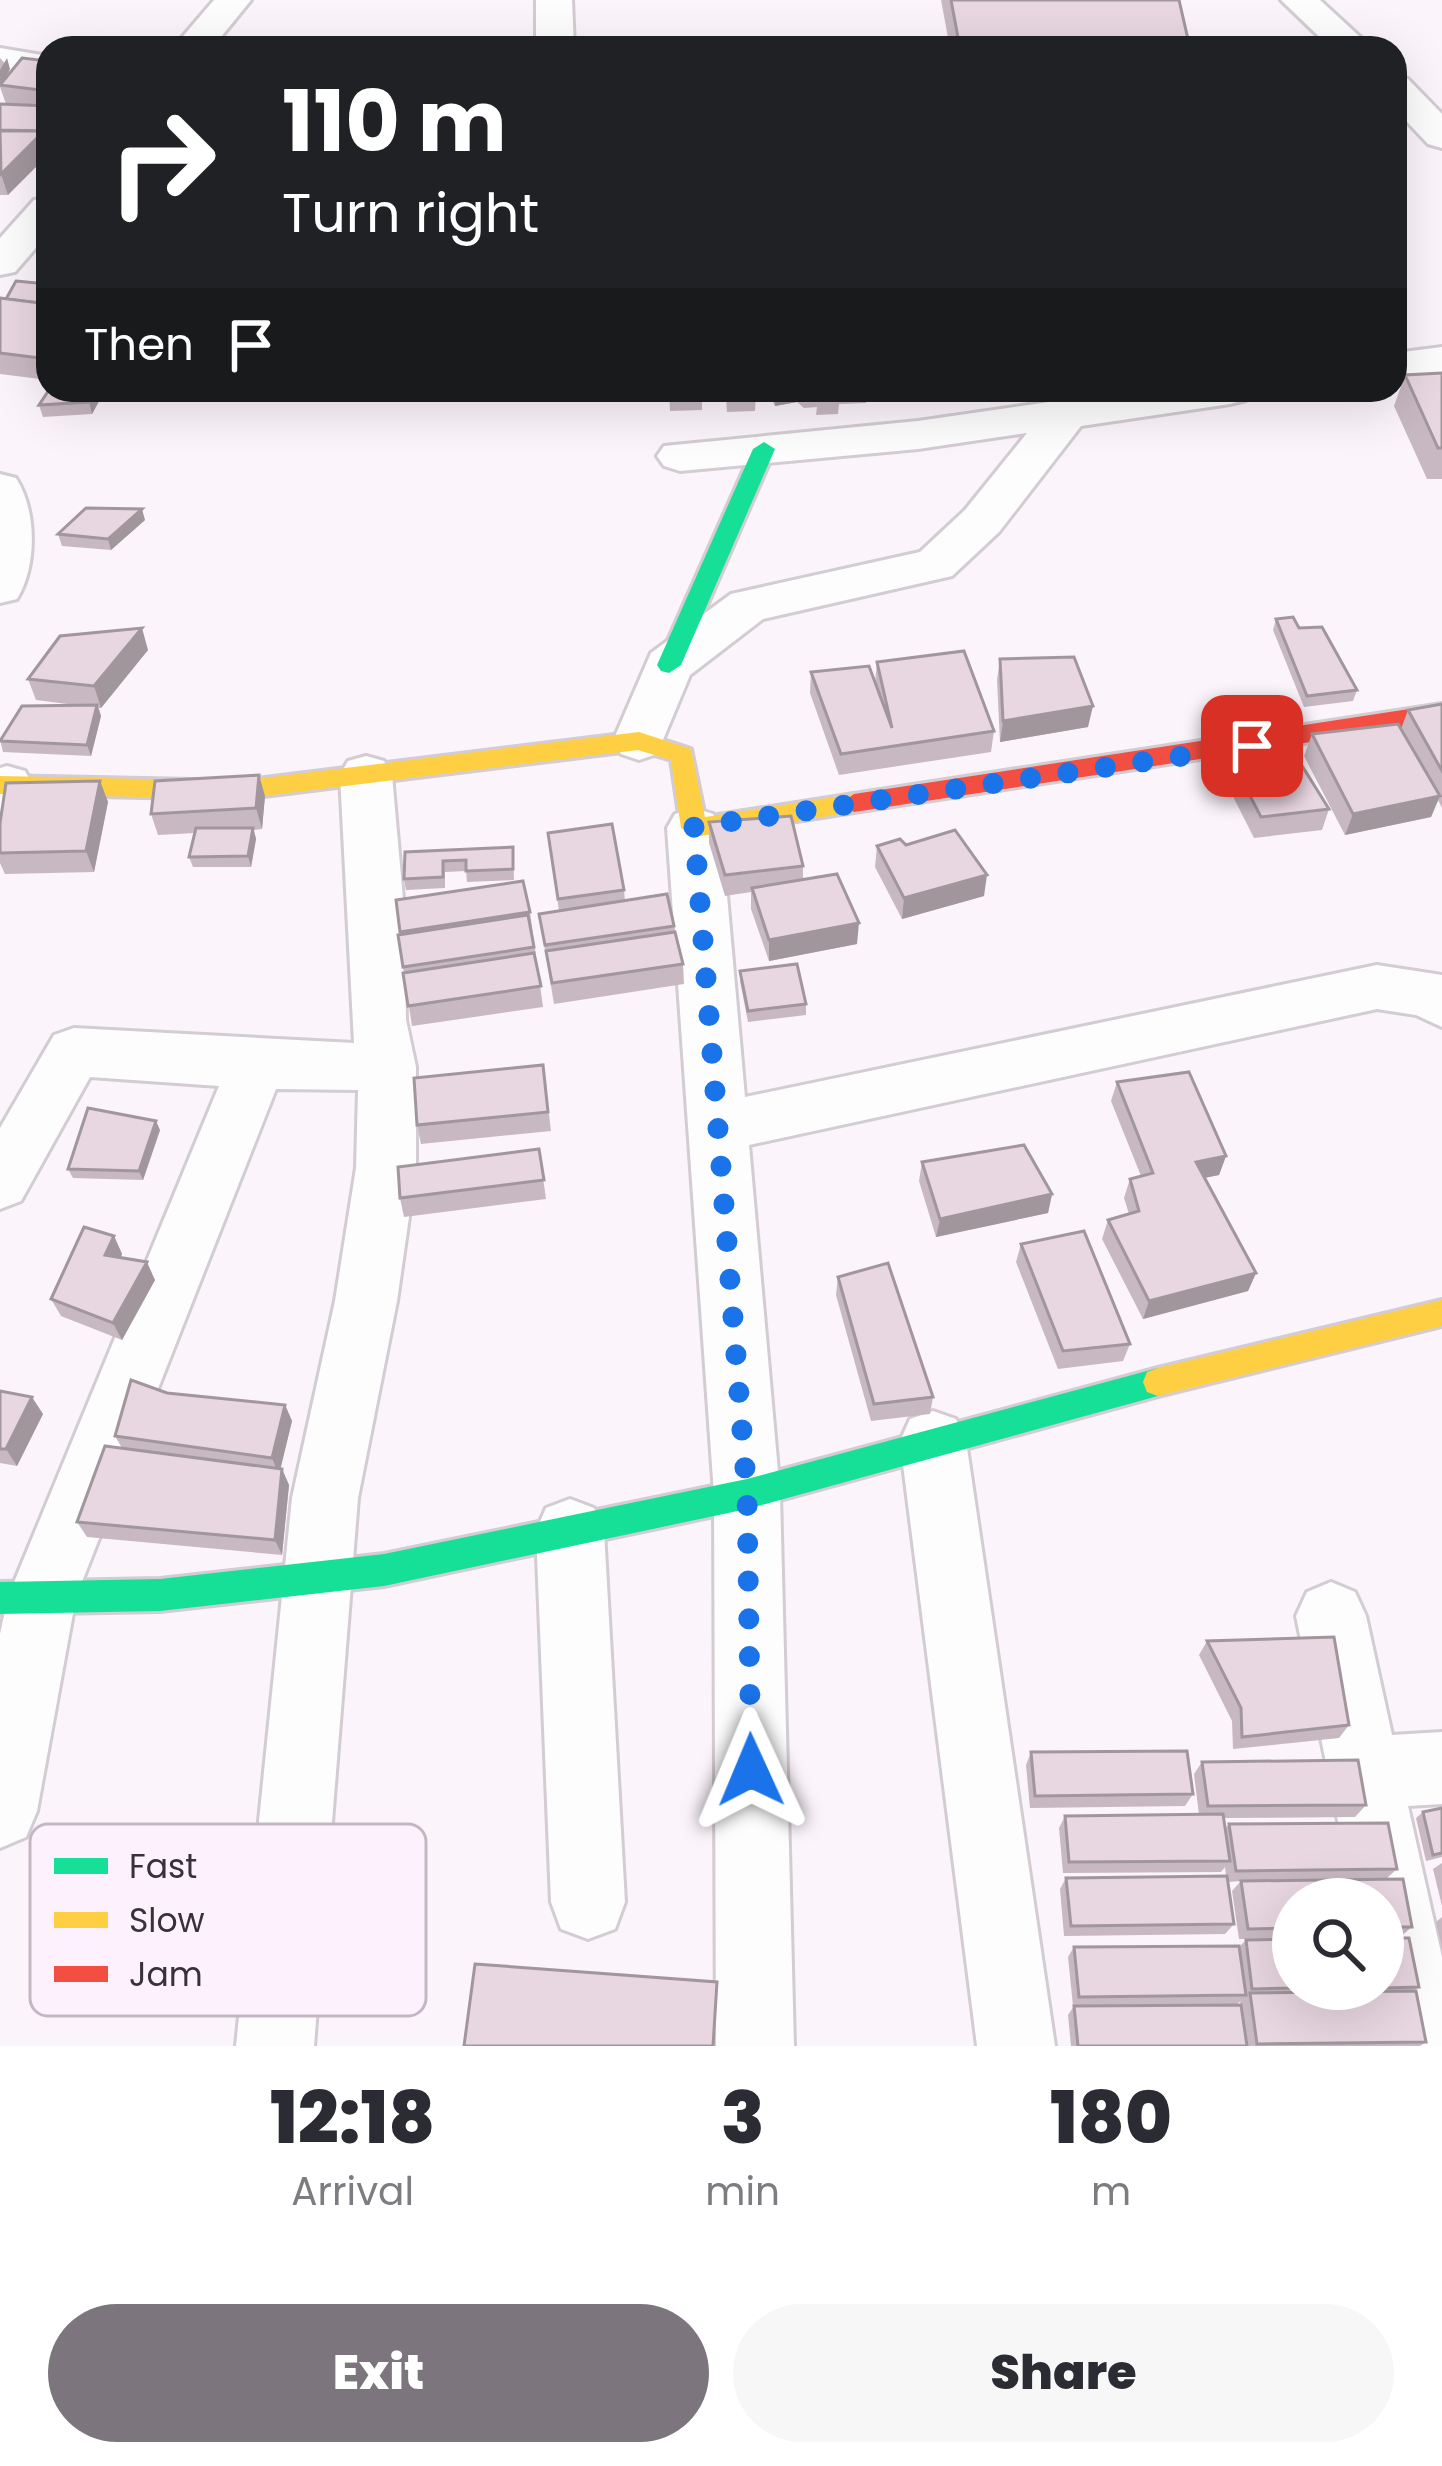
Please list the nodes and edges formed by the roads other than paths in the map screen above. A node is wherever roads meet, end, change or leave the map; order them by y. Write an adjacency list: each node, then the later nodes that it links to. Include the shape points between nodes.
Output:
1 (233, 0): 4 (street)
2 (554, 0): 5 (street)
3 (1299, 0): 6 (street)
4 (202, 36)
5 (554, 36)
6 (1340, 36)
7 (0, 59): 8 (street)
8 (36, 65)
9 (1407, 100): 10 (street)
10 (1442, 136)
11 (36, 222): 12 (street)
12 (0, 262)
13 (1442, 359): 14 (street)
14 (1407, 364)
15 (1145, 402): 17 (street)
16 (1002, 405): 17 (street); 18 (street)
17 (1067, 413): 22 (street, via 982,521 935,565 748,606)
18 (764, 449): 19 (street); 22 (street)
19 (680, 456)
20 (0, 489): 21 (street, via 8,516)
21 (0, 586)
22 (669, 664): 24 (street)
23 (1442, 713): 27 (street)
24 (639, 741): 25 (street); 27 (street, via 682,754)
25 (365, 775): 26 (street, via 240,790); 30 (street)
26 (2, 795)
27 (694, 827): 31 (street)
28 (1442, 1004): 31 (street, via 1430,994 1377,987)
29 (256, 1065): 30 (street); 32 (street, via 74,1052); 38 (street)
30 (387, 1066): 37 (street, via 386,1168)
31 (715, 1128): 35 (street)
32 (0, 1184)
33 (1442, 1313): 34 (street)
34 (933, 1441): 35 (street); 48 (street)
35 (747, 1494): 36 (street); 47 (street)
36 (570, 1532): 37 (street); 44 (street)
37 (315, 1580): 38 (street); 43 (street)
38 (21, 1598): 42 (street)
39 (1331, 1616): 41 (street)
40 (1442, 1768): 41 (street)
41 (1368, 1772): 49 (street)
42 (0, 1811)
43 (294, 1824)
44 (588, 1902)
45 (277, 2016): 46 (street)
46 (274, 2046)
47 (755, 2046)
48 (1016, 2046)
49 (1423, 2046)

